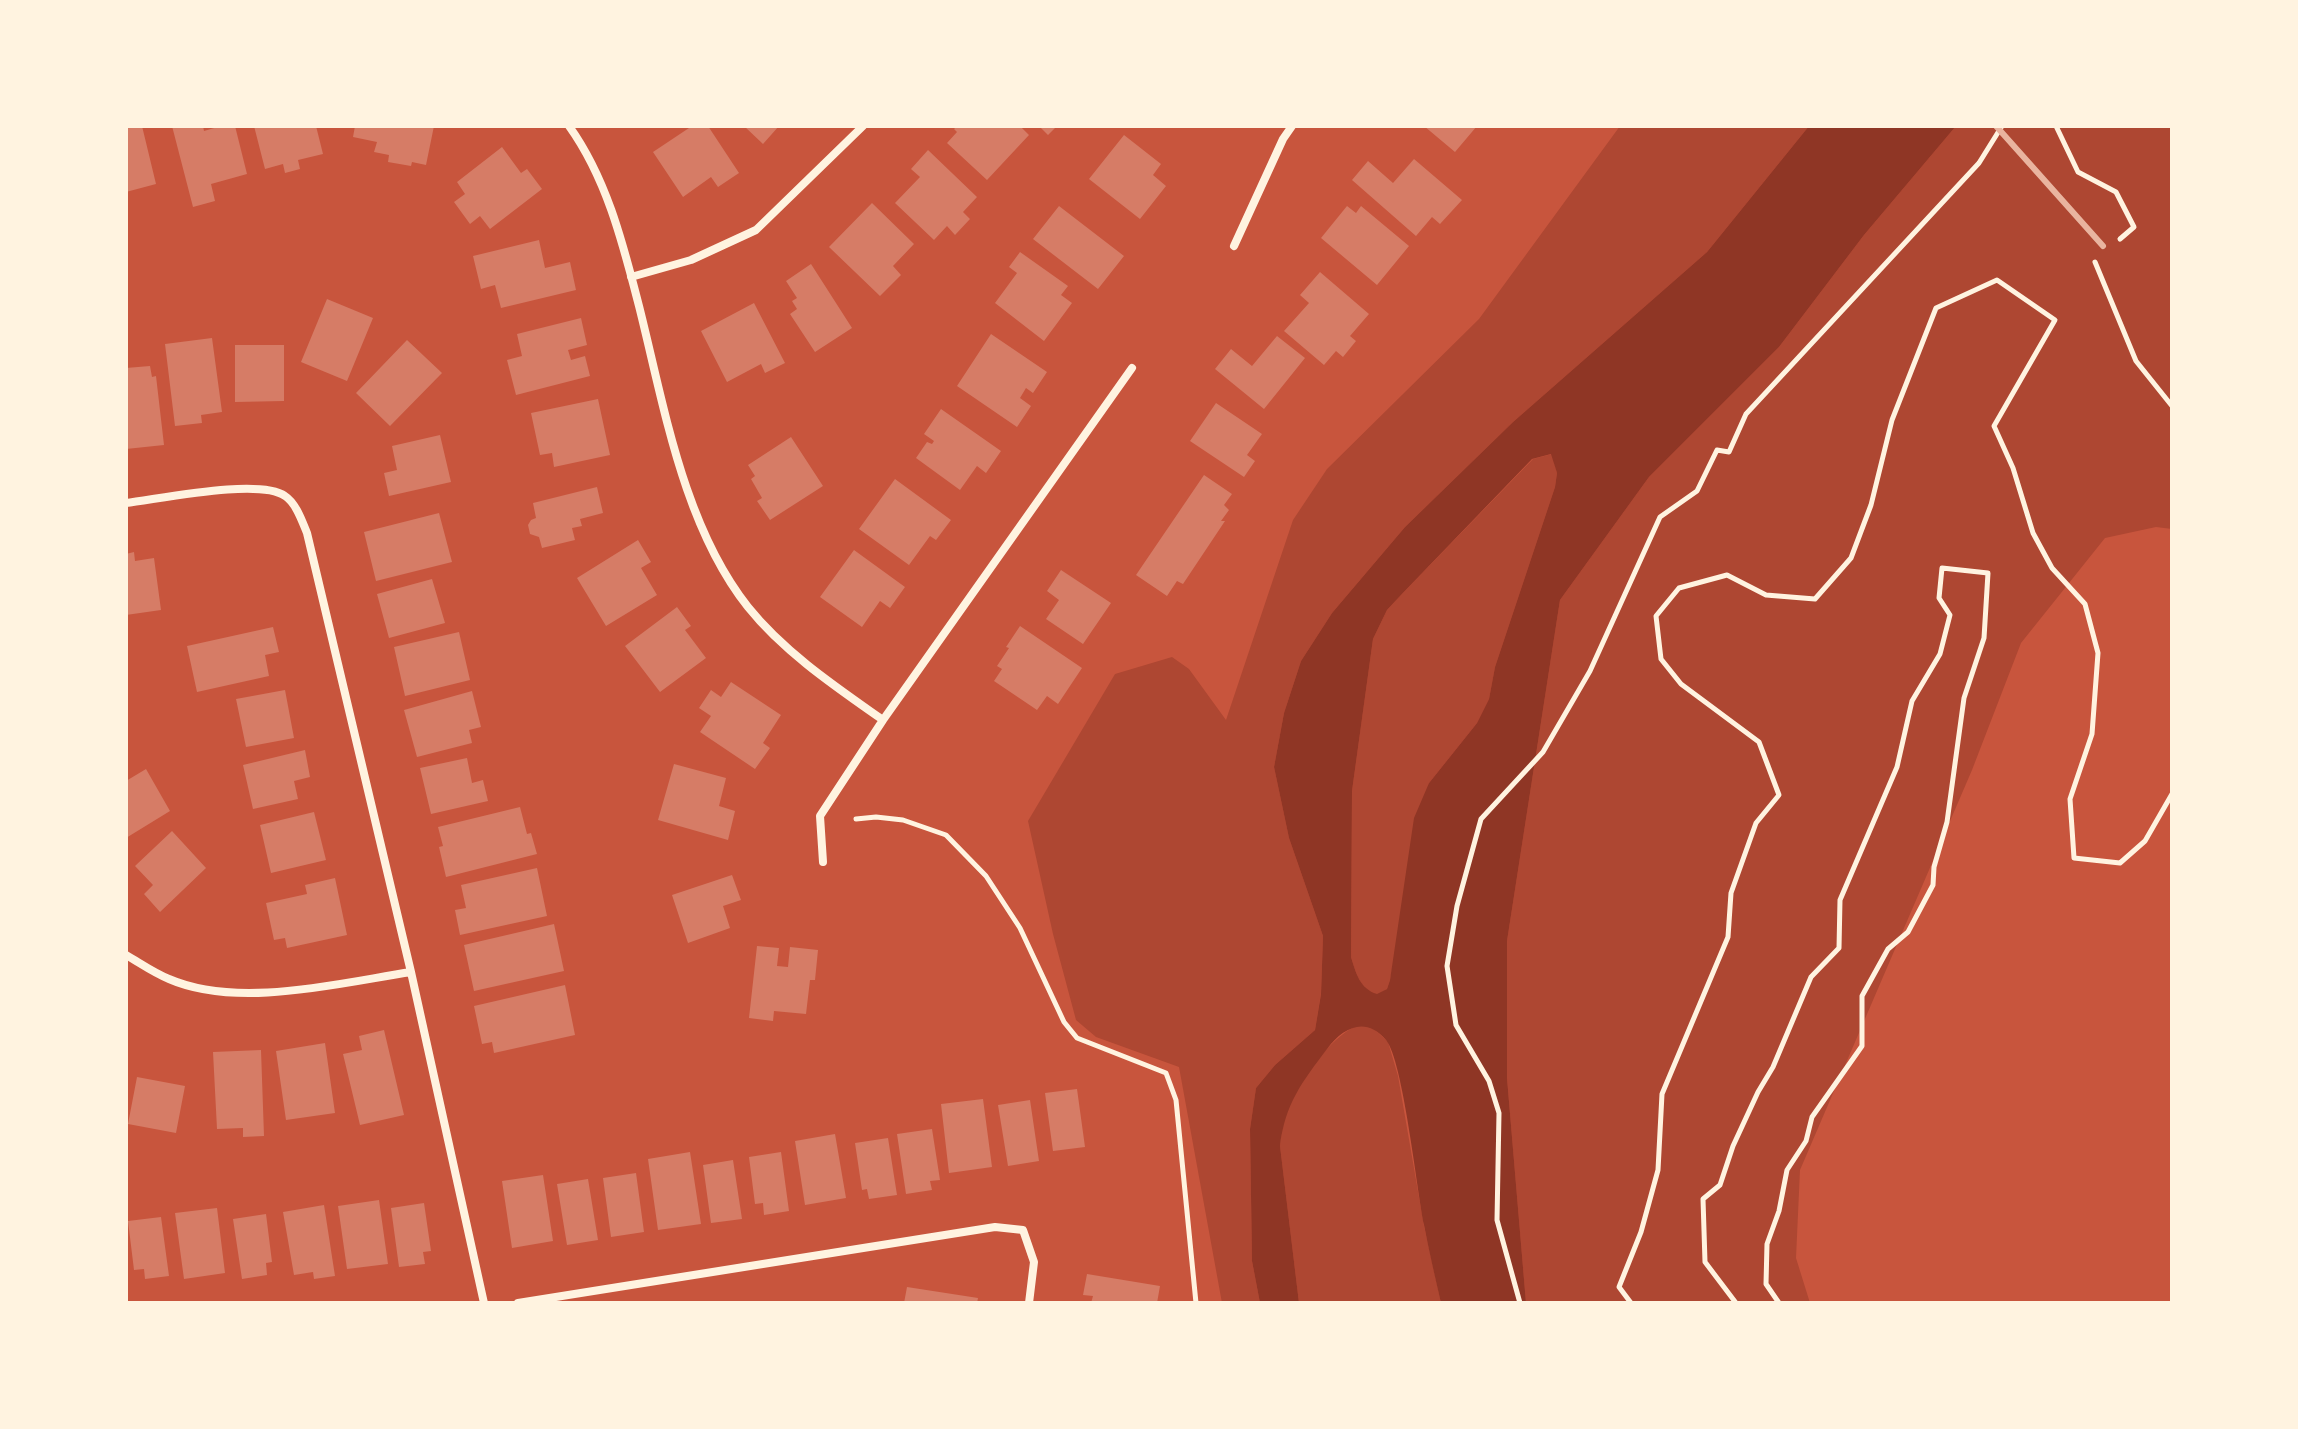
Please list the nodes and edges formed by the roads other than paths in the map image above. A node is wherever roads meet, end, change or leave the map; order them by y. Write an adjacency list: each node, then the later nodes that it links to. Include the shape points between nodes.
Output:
1 (569, 126): 5 (street, via 585,148 613,211)
2 (863, 126): 5 (street, via 756,230 691,260)
3 (1292, 126): 4 (street)
4 (1234, 246)
5 (631, 277): 8 (street, via 676,455 709,546 748,607 788,648)
6 (1132, 368): 8 (street)
7 (126, 503): 11 (street, via 251,487 286,496 297,511 307,533)
8 (883, 720): 9 (street, via 820,816)
9 (823, 862)
10 (126, 955): 11 (street, via 170,980 222,992 283,990)
11 (411, 972): 12 (street)
12 (484, 1303)
13 (518, 1303): 14 (street, via 995,1227 1023,1230 1034,1262)
14 (1029, 1303)

